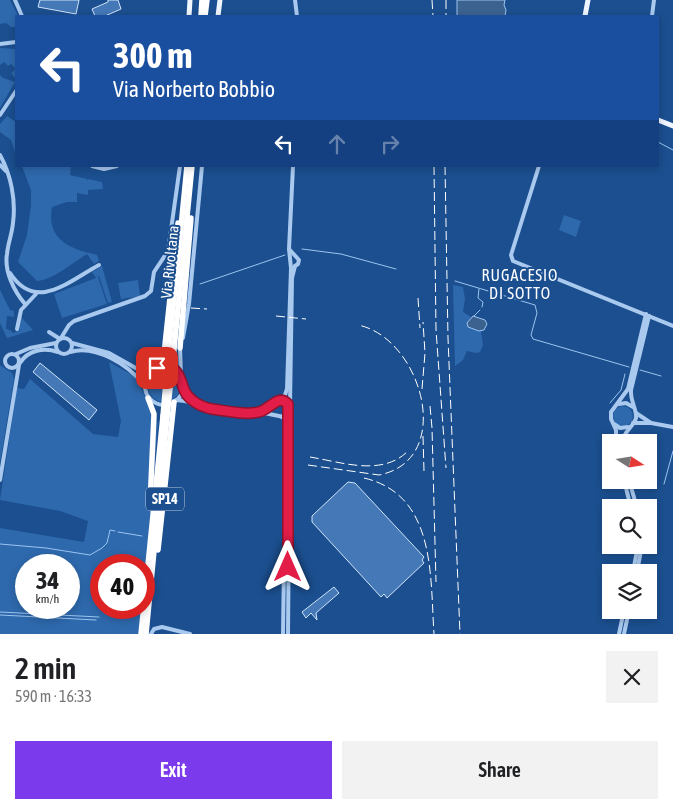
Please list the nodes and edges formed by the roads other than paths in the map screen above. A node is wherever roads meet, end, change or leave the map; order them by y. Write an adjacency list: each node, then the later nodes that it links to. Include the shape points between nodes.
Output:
1 (15, 0): 8 (street)
2 (190, 0): 9 (main road)
3 (220, 0): 12 (main road)
4 (295, 0): 13 (street)
5 (588, 0): 14 (main road)
6 (654, 0): 15 (street)
7 (204, 1): 10 (highway); 11 (highway)
8 (22, 15)
9 (189, 15)
10 (200, 15)
11 (206, 15)
12 (218, 15)
13 (297, 15)
14 (585, 15)
15 (652, 15)
16 (1, 44): 17 (street)
17 (15, 44)
18 (15, 93): 19 (street)
19 (10, 102): 20 (street); 21 (street)
20 (15, 104)
21 (0, 115)
22 (659, 120): 23 (main road)
23 (673, 126)
24 (0, 155): 34 (street)
25 (0, 165): 34 (street)
26 (96, 167): 27 (street)
27 (113, 167)
28 (180, 167): 46 (street, via 168,252 154,272 151,291 74,321)
29 (187, 167): 35 (highway, Via Rivoltana / SP14)
30 (193, 167): 36 (highway, Via Rivoltana / SP14)
31 (202, 167): 48 (street, via 190,304)
32 (293, 167): 37 (street, via 289,249)
33 (540, 167): 43 (street, via 511,254 513,261)
34 (8, 173): 40 (street, via 14,212)
35 (186, 180): 54 (highway, Via Rivoltana / SP14); 58 (highway, SP14, via 164,354)
36 (190, 190): 48 (highway, SP14, via 192,207); 54 (highway, Via Rivoltana / SP14)
37 (292, 257): 39 (street); 39 (street, via 299,261)
38 (99, 264): 41 (street, via 47,293)
39 (293, 265): 61 (street)
40 (6, 267): 41 (street, via 21,286); 42 (street)
41 (36, 294): 42 (street)
42 (25, 304): 45 (street)
43 (648, 315): 44 (street); 68 (street, via 628,390); 71 (street, via 631,390)
44 (673, 326)
45 (17, 329)
46 (59, 341): 47 (street, via 68,338); 49 (street); 51 (street)
47 (72, 342): 50 (street); 59 (street, via 109,353 141,371)
48 (180, 348): 60 (street, SP14)
49 (58, 352): 50 (street); 56 (street, via 32,352)
50 (70, 352): 63 (street, via 82,350 101,354 126,368)
51 (15, 354): 52 (street); 56 (street, via 20,358)
52 (6, 357): 53 (street); 57 (street)
53 (0, 358)
54 (171, 360): 76 (highway, SP14, bridge)
55 (0, 362): 57 (street)
56 (19, 364): 57 (street, via 15,368); 62 (street)
57 (8, 367): 62 (street, via 16,375)
58 (157, 368): 59 (street); 60 (street, via 170,367)
59 (150, 372): 63 (street)
60 (180, 377): 64 (street)
61 (289, 378): 66 (street, via 286,394); 72 (street)
62 (16, 384): 84 (street)
63 (144, 385): 65 (street)
64 (183, 387): 67 (street); 70 (street)
65 (148, 398): 67 (street, via 161,405); 85 (highway, SP14, via 154,414)
66 (280, 400): 69 (street); 72 (street, via 286,402)
67 (175, 401): 70 (street); 88 (highway, SP14)
68 (617, 404): 71 (street, via 626,403); 79 (street, via 611,413)
69 (274, 405): 73 (street); 75 (street)
70 (200, 406): 73 (street)
71 (633, 408): 74 (street)
72 (290, 409): 77 (street); 97 (street)
73 (259, 412): 75 (street)
74 (636, 413): 78 (street); 80 (street)
75 (276, 415): 77 (street)
76 (165, 416): 86 (highway, SP14); 87 (highway, SP14)
77 (282, 417): 96 (street, via 286,425)
78 (652, 423): 80 (street); 81 (street)
79 (614, 424): 80 (street, via 622,428); 82 (street)
80 (632, 425): 83 (street)
81 (673, 427)
82 (615, 434)
83 (625, 434)
84 (0, 480)
85 (147, 554)
86 (150, 554)
87 (154, 554)
88 (155, 575)
89 (143, 619): 92 (highway, SP14)
90 (148, 619): 93 (highway, SP14)
91 (625, 619): 98 (street)
92 (141, 634)
93 (146, 634)
94 (151, 634): 95 (street, via 162,627)
95 (190, 634)
96 (283, 634)
97 (288, 634)
98 (621, 634)

